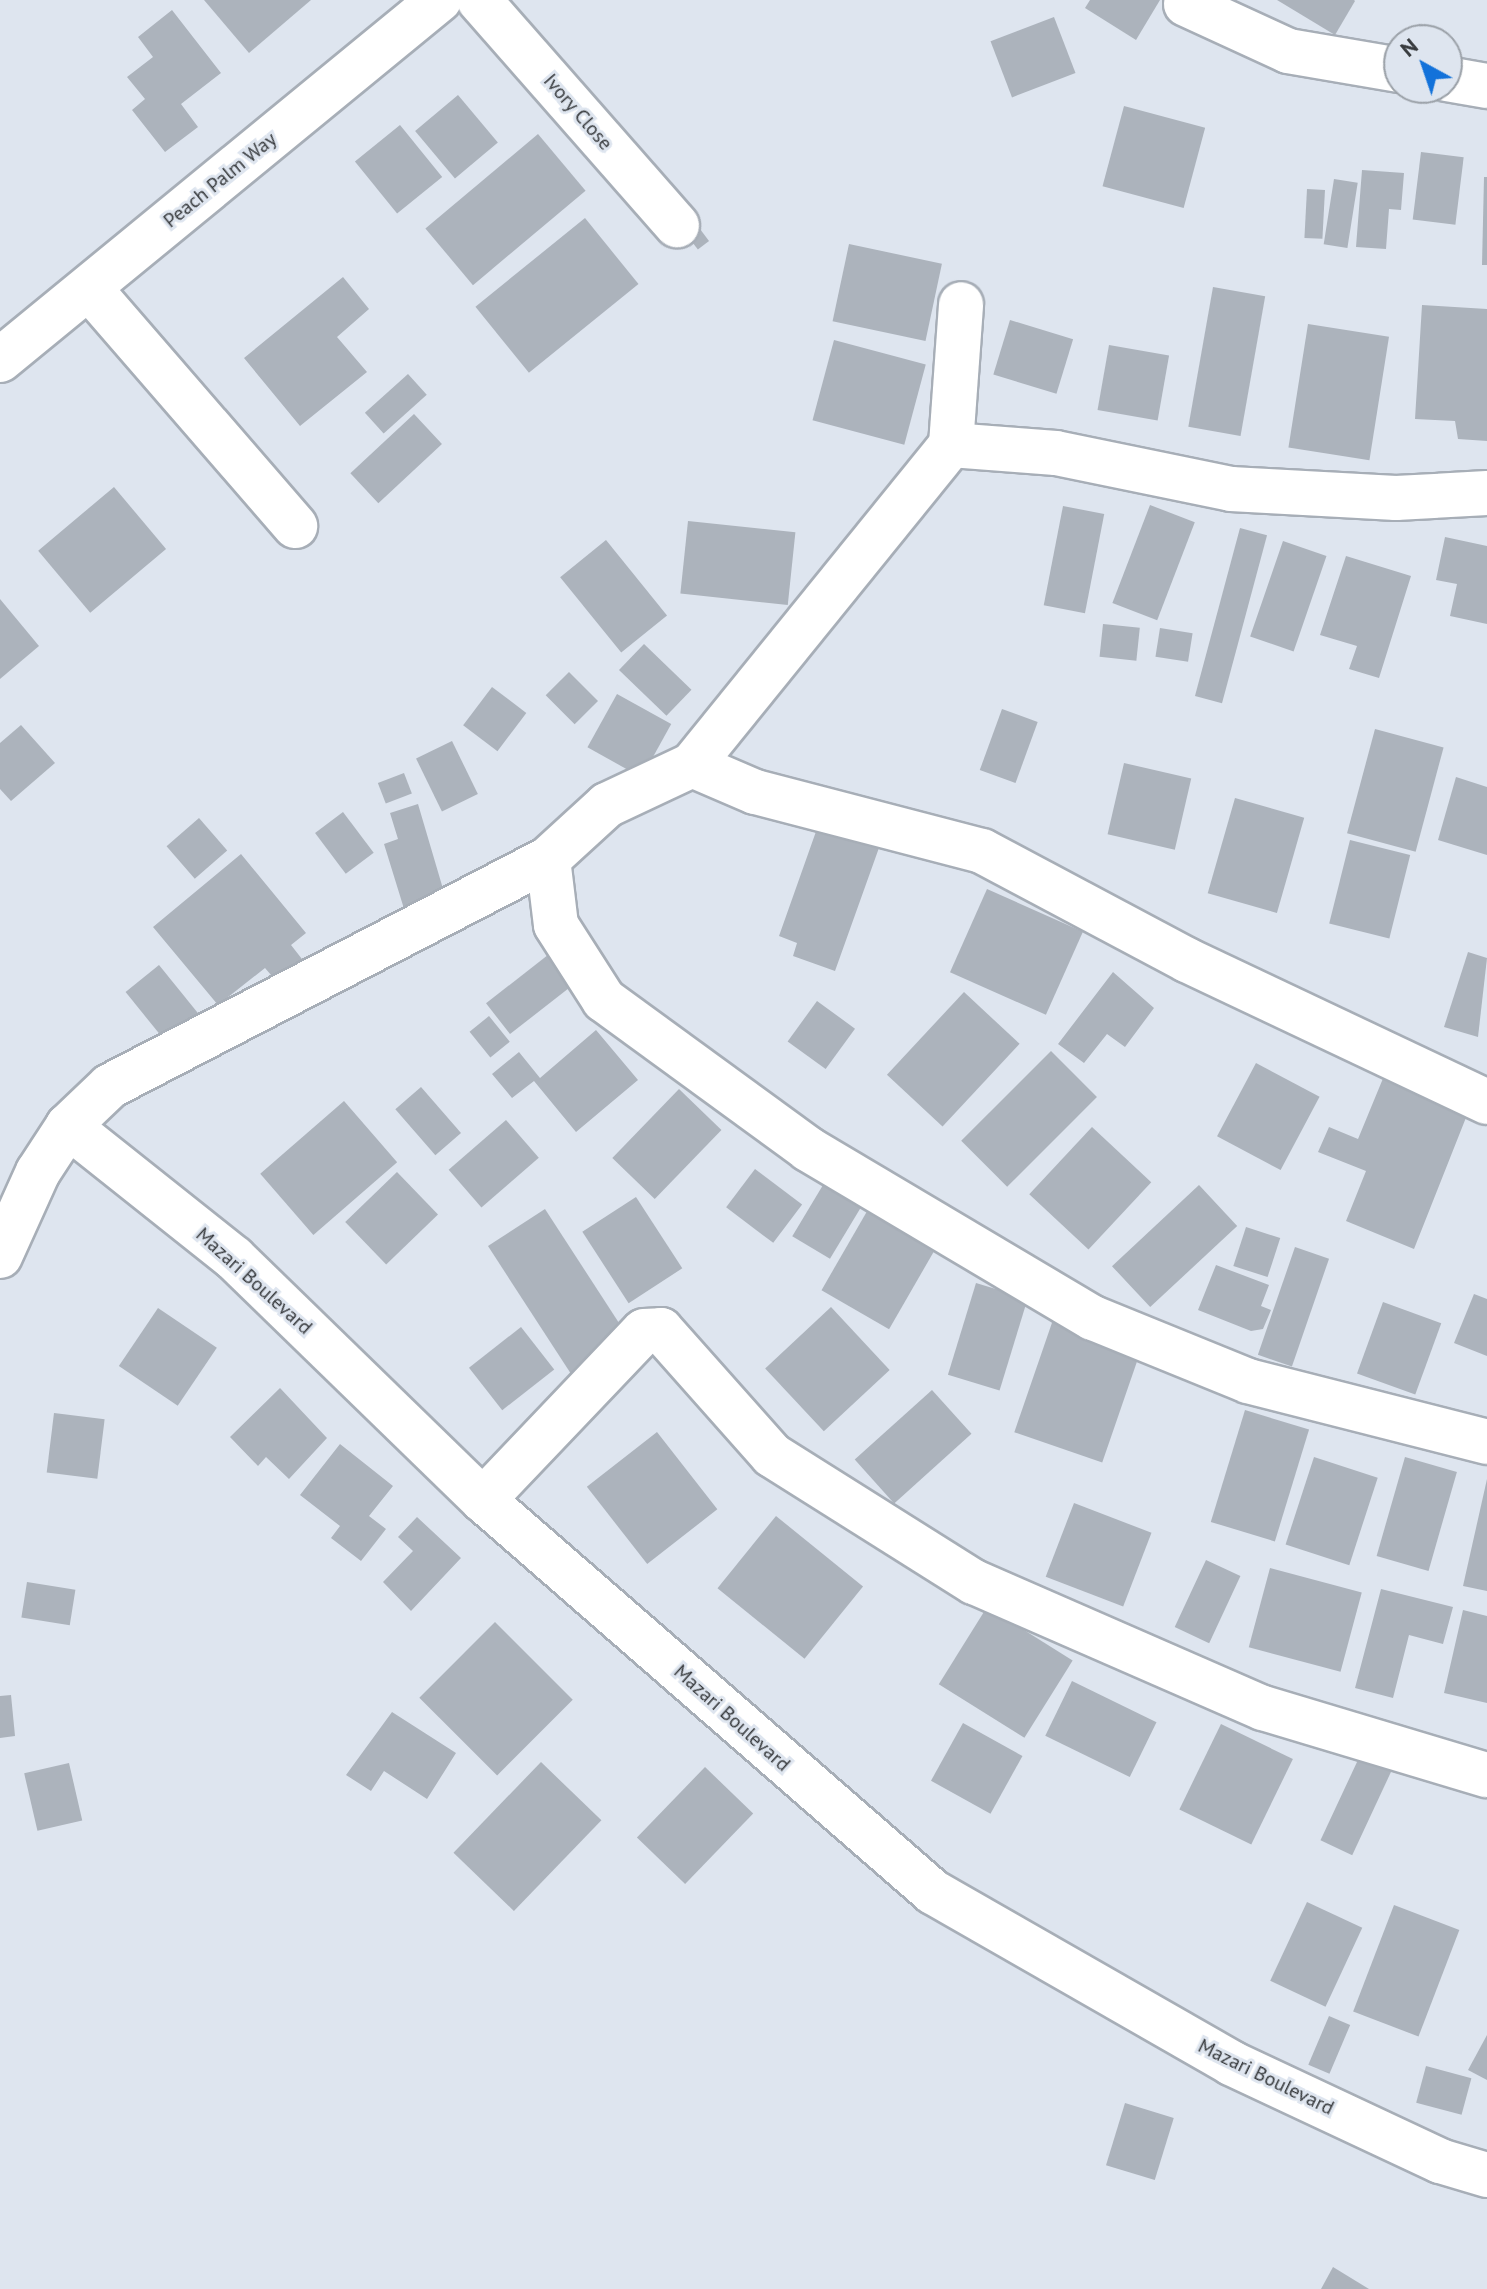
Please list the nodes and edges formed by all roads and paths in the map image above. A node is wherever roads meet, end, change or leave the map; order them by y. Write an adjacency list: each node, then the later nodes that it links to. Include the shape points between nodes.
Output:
1 (439, 0): 8 (street, Peach Palm Way)
2 (479, 0): 7 (street, Ivory Close)
3 (1186, 4): 4 (street, via 1288,51)
4 (1383, 67)
5 (1463, 82): 6 (street)
6 (1487, 86)
7 (677, 225)
8 (89, 288): 10 (street, Peach Palm Way); 13 (street)
9 (961, 304): 11 (street)
10 (0, 360)
11 (951, 445): 12 (street, via 1056,453 1231,489 1396,498); 14 (street)
12 (1487, 493)
13 (295, 526)
14 (692, 765): 15 (street, via 607,805); 16 (street, via 755,792 982,851 1187,960)
15 (548, 859): 17 (street, via 110,1086); 19 (street, via 556,925 604,1000 808,1149 1093,1318 1248,1381)
16 (1487, 1102)
17 (68, 1126): 18 (street); 20 (street, Mazari Boulevard, via 234,1258)
18 (0, 1256)
19 (1487, 1442)
20 (483, 1500): 21 (street, via 644,1331 661,1330 772,1455 974,1582 1263,1708); 22 (street, Mazari Boulevard, via 933,1892 1231,2063 1440,2161)
21 (1487, 1775)
22 (1487, 2175)

